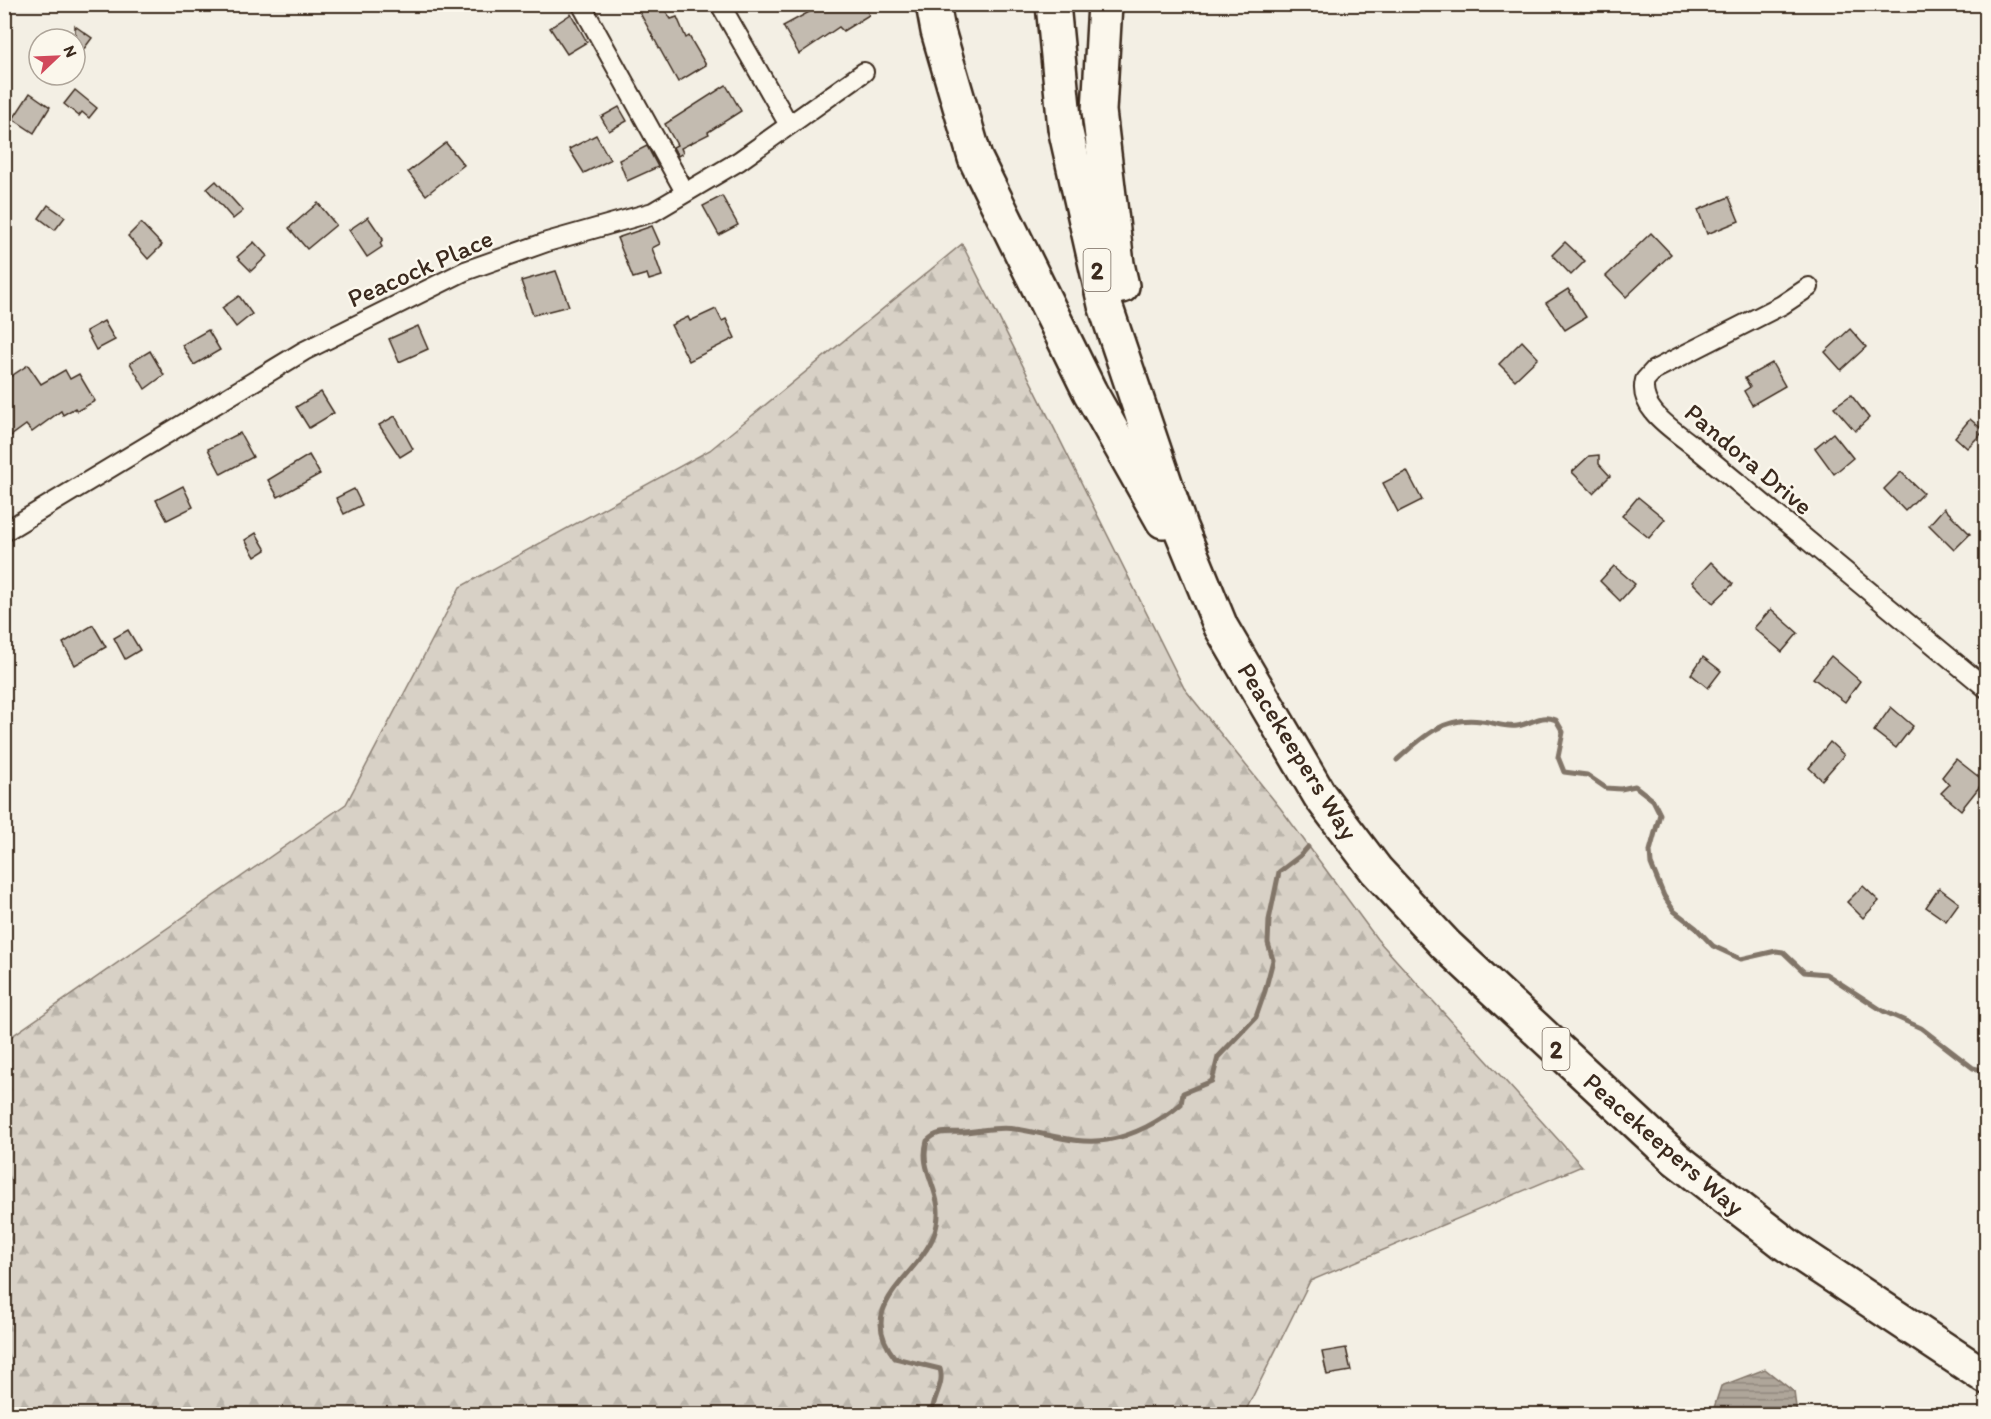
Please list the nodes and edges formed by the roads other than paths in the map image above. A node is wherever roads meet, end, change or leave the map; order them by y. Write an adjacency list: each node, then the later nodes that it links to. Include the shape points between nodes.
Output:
1 (581, 4): 8 (street)
2 (720, 4): 7 (street)
3 (933, 4): 12 (highway, via 975,158 1090,392)
4 (1053, 4): 10 (highway, Peacekeepers Way / 2, via 1065,129 1105,305)
5 (1105, 4): 10 (highway, via 1099,111 1117,264)
6 (864, 72): 7 (street, Peacock Place)
7 (789, 125): 8 (street, Peacock Place, via 748,155)
8 (685, 192): 11 (street, Peacock Place, via 653,212 547,242 465,271 304,351)
9 (1809, 287): 13 (street, Pandora Drive, via 1782,305 1654,370 1645,380 1645,401 1696,448)
10 (1180, 526): 12 (highway, Peacekeepers Way / 2)
11 (4, 532)
12 (1221, 627): 14 (highway, Peacekeepers Way / 2, via 1320,796 1376,870 1446,945 1623,1112 1706,1183 1824,1271)
13 (1986, 688)
14 (1986, 1377)

